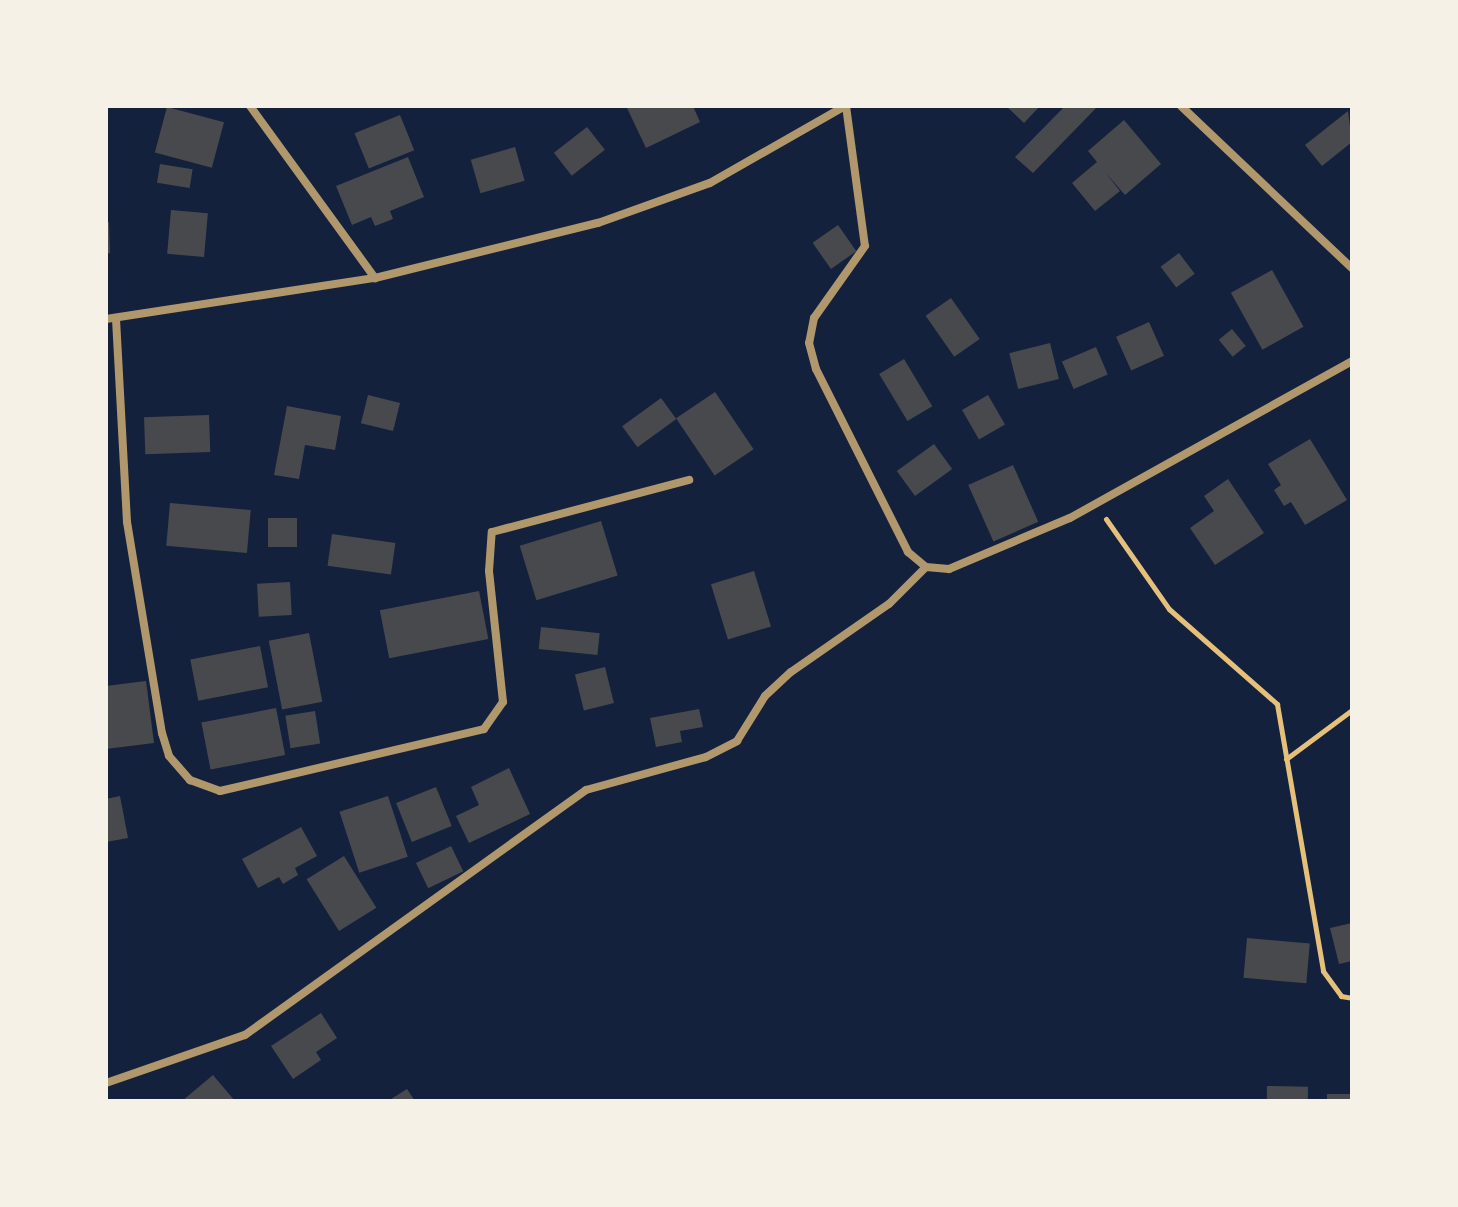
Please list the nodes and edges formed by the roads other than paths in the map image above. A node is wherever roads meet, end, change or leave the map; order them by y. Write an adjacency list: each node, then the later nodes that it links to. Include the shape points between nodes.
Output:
1 (250, 106): 5 (street)
2 (846, 106): 5 (street, via 710,183 598,223); 9 (street, via 865,246 814,318 809,343 816,369 908,552)
3 (1181, 106): 4 (street)
4 (1352, 268)
5 (375, 278): 6 (street)
6 (111, 319): 8 (street, via 127,522 162,733 169,756 190,780 220,791 484,729 503,702 489,571 492,532)
7 (1352, 361): 9 (street, via 1096,504 949,569)
8 (689, 480)
9 (926, 567): 10 (street, via 889,604 835,638 774,688 737,741 706,757 586,790 245,1035)
10 (106, 1083)

